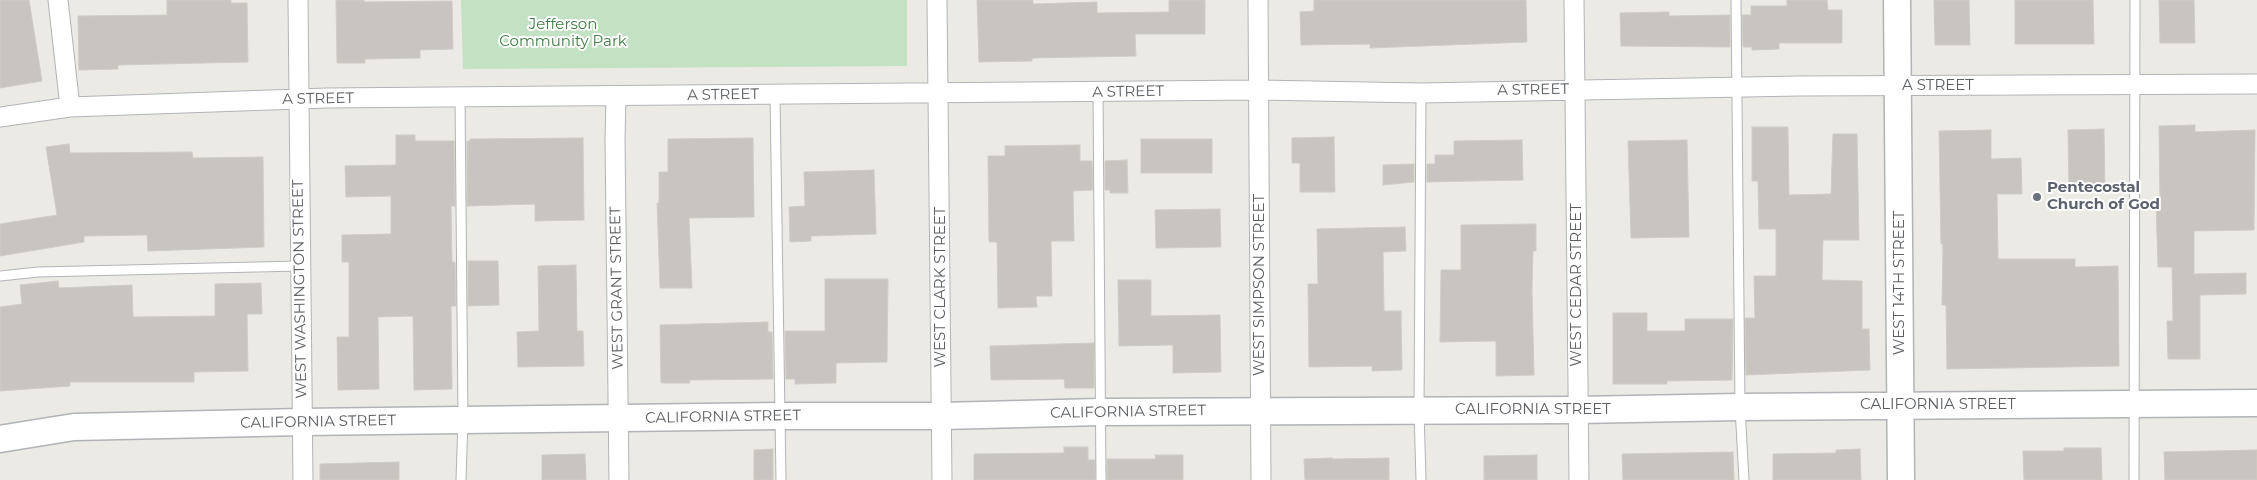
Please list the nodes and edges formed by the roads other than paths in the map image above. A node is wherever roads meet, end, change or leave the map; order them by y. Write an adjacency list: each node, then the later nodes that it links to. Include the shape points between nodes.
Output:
1 (58, 0): 22 (street)
2 (298, 0): 20 (street, WEST WASHINGTON STREET)
3 (937, 0): 17 (street, WEST CLARK STREET)
4 (1258, 0): 13 (street, WEST SIMPSON STREET)
5 (1574, 0): 14 (street, WEST CEDAR STREET)
6 (1736, 0): 12 (lane)
7 (1897, 0): 11 (street, WEST 14TH STREET)
8 (2135, 0): 9 (lane)
9 (2136, 84): 10 (street, A STREET); 11 (street, A STREET); 27 (lane)
10 (2257, 84)
11 (1899, 86): 12 (street, A STREET); 28 (street, WEST 14TH STREET)
12 (1737, 87): 14 (street, A STREET); 29 (lane)
13 (1259, 90): 15 (street, A STREET); 16 (street, A STREET); 32 (street, WEST SIMPSON STREET)
14 (1575, 90): 16 (street, A STREET); 31 (street, WEST CEDAR STREET)
15 (1098, 92): 17 (street, A STREET); 33 (lane)
16 (1421, 93): 30 (lane)
17 (939, 94): 18 (street, A STREET); 35 (street, WEST CLARK STREET)
18 (775, 95): 19 (street, A STREET); 34 (lane)
19 (616, 96): 21 (street, A STREET); 36 (street, WEST GRANT STREET)
20 (298, 98): 21 (street, A STREET); 22 (street, A STREET); 24 (street, WEST WASHINGTON STREET)
21 (460, 98): 37 (lane)
22 (70, 107): 23 (street, A STREET)
23 (0, 117)
24 (300, 266): 25 (lane, via 38,272); 38 (street, WEST WASHINGTON STREET)
25 (0, 276)
26 (2257, 403): 27 (street, CALIFORNIA STREET)
27 (2134, 404): 28 (street, CALIFORNIA STREET); 51 (lane)
28 (1900, 406): 29 (street, CALIFORNIA STREET); 50 (street, WEST 14TH STREET)
29 (1740, 407): 31 (street, CALIFORNIA STREET); 49 (lane)
30 (1419, 410): 31 (street, CALIFORNIA STREET); 32 (street, CALIFORNIA STREET); 47 (lane)
31 (1578, 410): 48 (street, WEST CEDAR STREET)
32 (1260, 411): 33 (street, CALIFORNIA STREET); 46 (street, WEST SIMPSON STREET)
33 (1100, 412): 35 (street, CALIFORNIA STREET); 45 (lane)
34 (781, 416): 35 (street, CALIFORNIA STREET); 36 (street, CALIFORNIA STREET); 43 (lane)
35 (942, 416): 44 (street, WEST CLARK STREET)
36 (619, 418): 37 (street, CALIFORNIA STREET); 42 (street, WEST GRANT STREET)
37 (463, 420): 38 (street, CALIFORNIA STREET); 41 (lane)
38 (302, 422): 39 (street, CALIFORNIA STREET, via 74,427); 40 (street, WEST WASHINGTON STREET)
39 (0, 439)
40 (303, 480)
41 (461, 480)
42 (619, 480)
43 (781, 480)
44 (942, 480)
45 (1101, 480)
46 (1261, 480)
47 (1421, 480)
48 (1579, 480)
49 (1744, 480)
50 (1901, 480)
51 (2134, 480)

